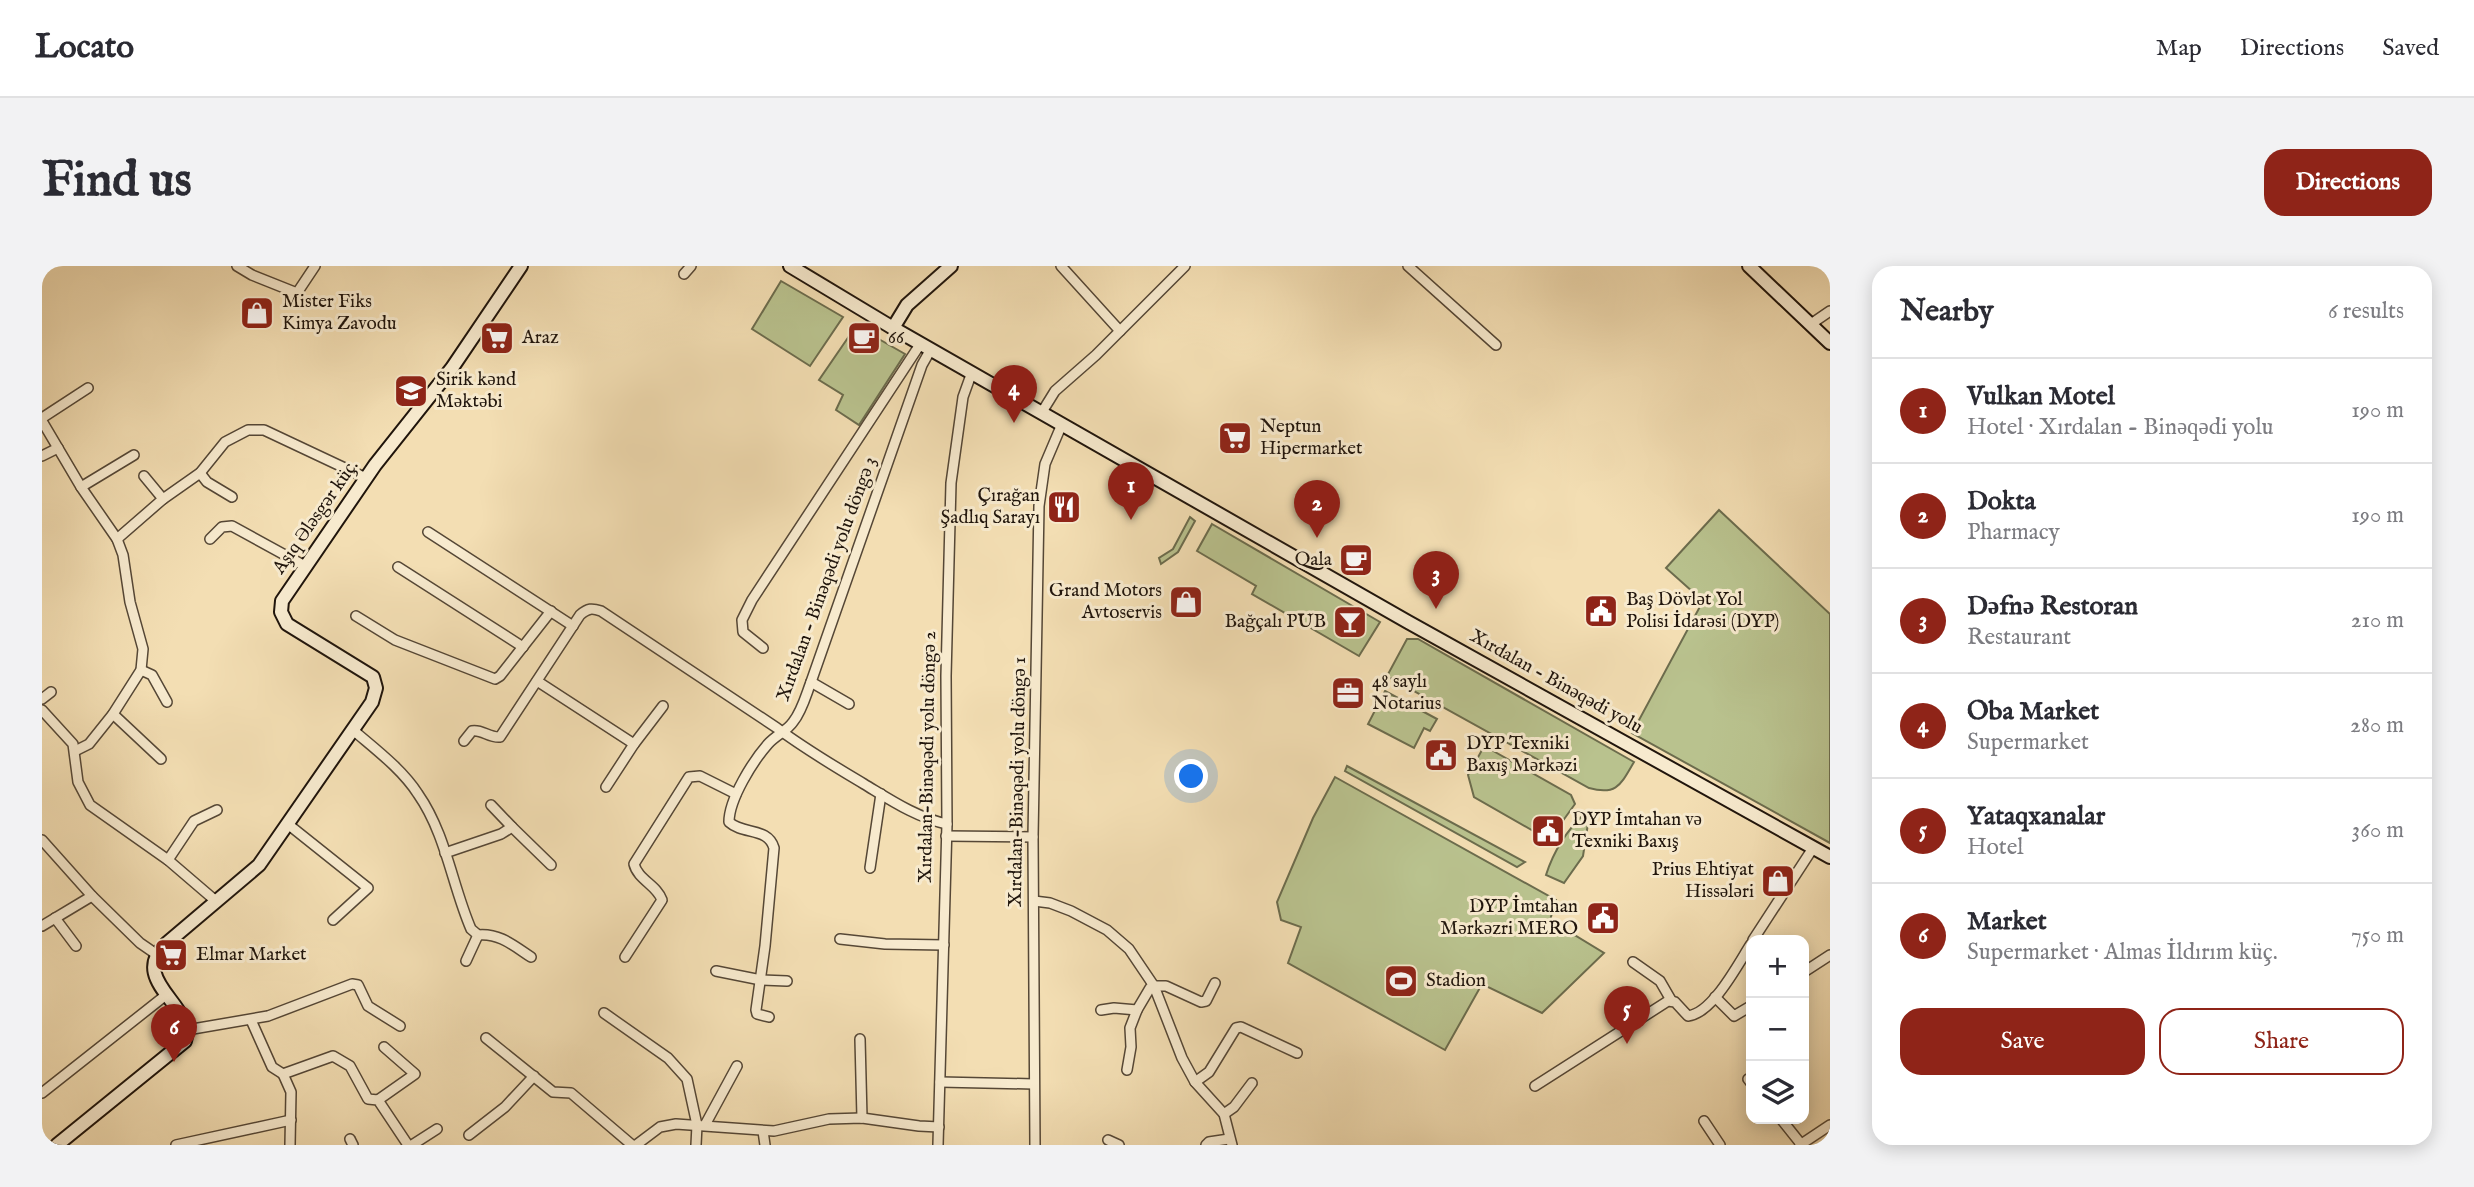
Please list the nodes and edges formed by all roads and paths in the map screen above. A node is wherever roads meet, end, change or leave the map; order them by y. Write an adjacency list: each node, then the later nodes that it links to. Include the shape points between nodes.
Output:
1 (237, 266): 2 (street, via 297,293)
2 (315, 266)
3 (521, 266): 27 (street, Aşıq Ələsgər küç., via 452,368)
4 (790, 266): 12 (street, Xırdalan - Binəqədi yolu)
5 (951, 266): 12 (street, via 907,305)
6 (1061, 266): 13 (street)
7 (1185, 266): 13 (street)
8 (1408, 266): 15 (street)
9 (1749, 266): 11 (street)
10 (1830, 311): 11 (street)
11 (1811, 324): 14 (street)
12 (892, 328): 16 (street, Xırdalan - Binəqədi yolu)
13 (1120, 331): 19 (street, via 1055,391)
14 (1830, 343)
15 (1496, 345)
16 (926, 346): 17 (street, Xırdalan - Binəqədi yolu); 40 (street, via 752,600 742,620 743,632); 43 (street, Xırdalan - Binəqədi yolu döngə 3)
17 (972, 372): 19 (street, Xırdalan - Binəqədi yolu); 62 (street, Xırdalan-Binəqədi yolu döngə 2, via 963,397 951,483)
18 (88, 388): 20 (street)
19 (1042, 412): 21 (street, Xırdalan - Binəqədi yolu)
20 (42, 419): 22 (street)
21 (1062, 424): 66 (street, Xırdalan-Binəqədi yolu döngə 1, via 1045,464 1039,506); 68 (street, Xırdalan - Binəqədi yolu)
22 (58, 448): 24 (street); 28 (street)
23 (134, 455): 28 (street)
24 (42, 456)
25 (200, 473): 27 (street, via 225,442 256,429); 29 (street); 30 (street)
26 (144, 476): 30 (street)
27 (366, 478): 34 (street, Aşıq Ələsgər küç.)
28 (81, 487): 32 (street)
29 (232, 497)
30 (163, 499): 32 (street)
31 (428, 532): 36 (street)
32 (117, 539): 41 (street, via 143,649)
33 (209, 539): 34 (street, via 222,527 232,526)
34 (305, 566): 51 (street, Aşıq Ələsgər küç., via 282,601 281,612 286,624 373,677 375,695)
35 (398, 567): 39 (street)
36 (551, 611): 38 (street); 39 (street)
37 (356, 616): 39 (street, via 395,640 495,679)
38 (573, 626): 42 (street); 52 (street, via 586,609 601,611)
39 (523, 647)
40 (763, 648)
41 (141, 670): 46 (street, via 152,675); 50 (street)
42 (537, 681): 53 (street, via 500,737 476,730); 54 (street)
43 (811, 682): 47 (street); 52 (street, Xırdalan - Binəqədi yolu döngə 3, via 796,720)
44 (51, 692): 45 (street)
45 (42, 699)
46 (167, 702)
47 (849, 704)
48 (663, 706): 54 (street)
49 (42, 710): 55 (street)
50 (113, 714): 55 (street, via 89,744); 56 (street)
51 (353, 730): 63 (street, Aşıq Ələsgər küç.); 69 (street, via 414,788)
52 (783, 732): 58 (street, Xırdalan - Binəqədi yolu döngə 3, via 766,745); 59 (street)
53 (464, 741)
54 (634, 744): 57 (street)
55 (75, 751): 71 (street, via 78,782 90,805)
56 (161, 759)
57 (606, 787)
58 (736, 794): 89 (street, via 700,776 689,777 634,864 662,900); 94 (street, Xırdalan - Binəqədi yolu döngə 3, via 729,822 767,835 774,848)
59 (881, 794): 62 (street); 73 (street)
60 (491, 805): 64 (street)
61 (217, 810): 71 (street, via 194,821)
62 (947, 824): 65 (street, Xırdalan-Binəqədi yolu döngə 2)
63 (289, 825): 76 (street, Aşıq Ələsgər küç., via 259,865); 78 (street, via 368,888)
64 (512, 827): 69 (street); 72 (street)
65 (946, 836): 66 (street); 83 (street, Xırdalan-Binəqədi yolu döngə 2)
66 (1033, 837): 75 (street, Xırdalan-Binəqədi yolu döngə 1)
67 (42, 840): 74 (street)
68 (1813, 848): 70 (street, Xırdalan - Binəqədi yolu); 81 (street)
69 (445, 853): 80 (street, via 467,921)
70 (1830, 858)
71 (168, 860): 76 (street)
72 (551, 865)
73 (870, 869)
74 (92, 896): 77 (street); 86 (street)
75 (1034, 901): 97 (street, via 1060,906 1107,930 1129,949); 120 (street, Xırdalan-Binəqədi yolu döngə 1)
76 (217, 902): 86 (street, Aşıq Ələsgər küç.)
77 (55, 918): 79 (street); 84 (street)
78 (332, 920)
79 (42, 926)
80 (478, 935): 88 (street, via 500,937); 90 (street)
81 (1757, 935)
82 (840, 939): 83 (street)
83 (944, 945): 117 (street, Xırdalan-Binəqədi yolu döngə 2)
84 (76, 946)
85 (1746, 951): 99 (street)
86 (156, 954): 98 (street, via 156,974)
87 (1830, 955): 92 (street)
88 (531, 957)
89 (625, 957)
90 (466, 961)
91 (1633, 962): 100 (street, via 1660,981)
92 (1809, 969)
93 (716, 971): 94 (street)
94 (761, 980): 95 (street); 105 (street, Xırdalan - Binəqədi yolu döngə 3, via 756,1010)
95 (787, 981)
96 (1215, 983): 97 (street, via 1201,1002 1166,986)
97 (1154, 986): 103 (street); 118 (street, via 1174,1042)
98 (166, 995): 108 (street); 122 (street)
99 (1715, 997): 100 (street, via 1691,1016); 101 (street, via 1734,1016)
100 (1671, 1000): 121 (street)
101 (1746, 1009)
102 (1101, 1010): 103 (street)
103 (1137, 1010): 114 (street, via 1130,1028)
104 (604, 1013): 129 (street, via 680,1070 690,1086)
105 (769, 1017)
106 (251, 1020): 107 (street, via 352,984 358,985 368,1006); 108 (street); 115 (street, via 272,1067)
107 (400, 1026)
108 (187, 1030): 138 (street, via 183,1044)
109 (486, 1038): 116 (street)
110 (860, 1040): 125 (street)
111 (384, 1047): 123 (street, via 415,1074)
112 (1297, 1053): 118 (street, via 1236,1028 1209,1072)
113 (737, 1066): 129 (street)
114 (1127, 1070)
115 (283, 1074): 123 (street, via 333,1056 350,1066 368,1099); 126 (street, via 291,1092)
116 (534, 1076): 134 (street); 142 (street, via 554,1092 571,1093)
117 (940, 1082): 120 (street); 131 (street, Xırdalan-Binəqədi yolu döngə 2)
118 (1195, 1082): 124 (street)
119 (1252, 1083): 124 (street)
120 (1034, 1084): 146 (street, Xırdalan-Binəqədi yolu döngə 1)
121 (1535, 1086)
122 (43, 1092)
123 (378, 1100): 141 (street)
124 (1224, 1114): 136 (street)
125 (862, 1118): 131 (street); 133 (street)
126 (290, 1120): 139 (street); 140 (street)
127 (1704, 1121): 149 (street)
128 (1785, 1124): 137 (street)
129 (701, 1125): 133 (street); 142 (street, via 660,1127); 143 (street)
130 (1830, 1125): 137 (street)
131 (939, 1126): 145 (street, Xırdalan-Binəqədi yolu döngə 2)
132 (437, 1129): 141 (street)
133 (763, 1131): 144 (street)
134 (469, 1135)
135 (1108, 1140): 147 (street)
136 (1231, 1142): 148 (street, via 1215,1140)
137 (1801, 1144)
138 (57, 1145)
139 (176, 1145)
140 (290, 1145)
141 (410, 1145)
142 (634, 1145)
143 (696, 1145)
144 (765, 1145)
145 (938, 1145)
146 (1035, 1145)
147 (1118, 1145)
148 (1206, 1145)
149 (1720, 1145)

